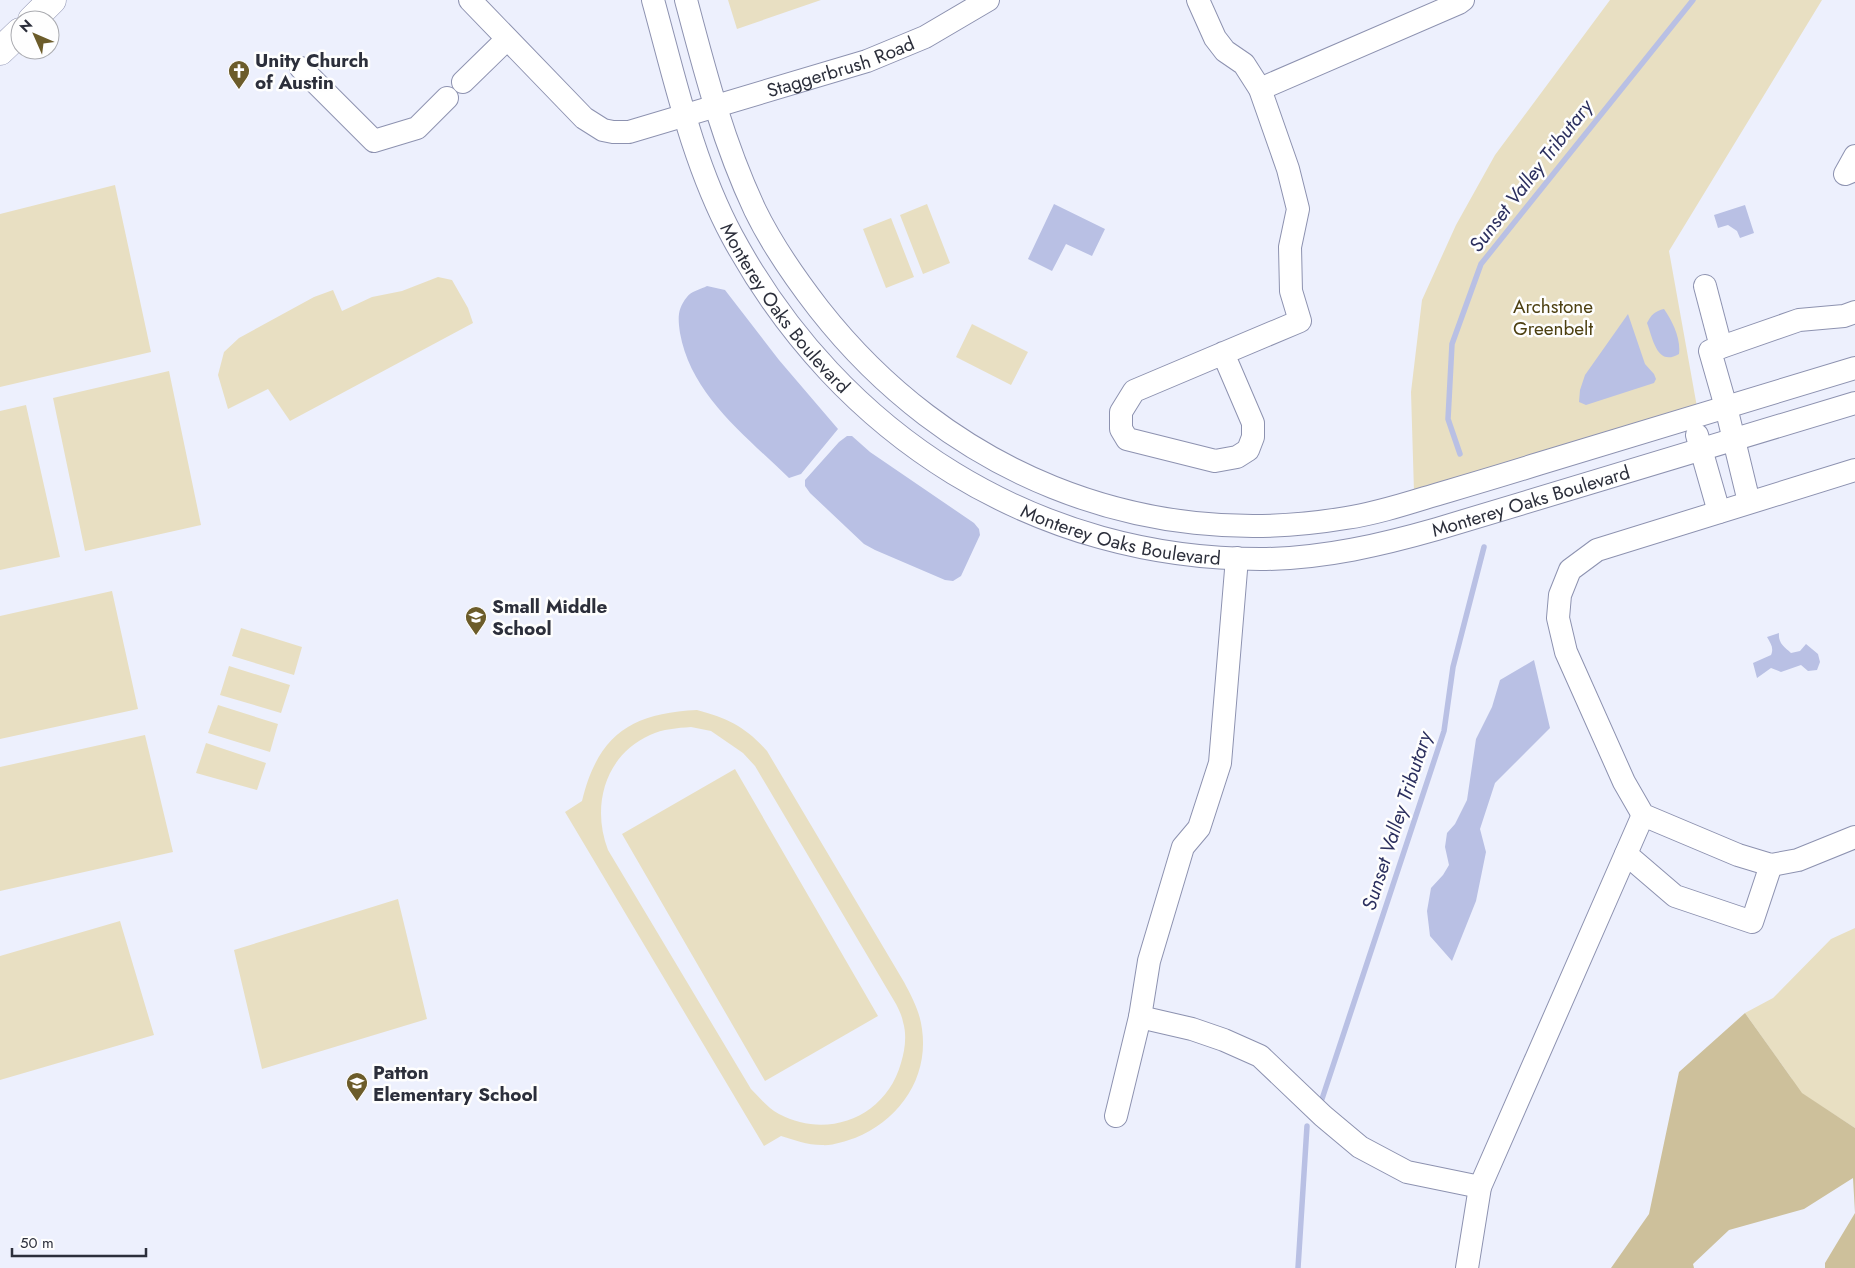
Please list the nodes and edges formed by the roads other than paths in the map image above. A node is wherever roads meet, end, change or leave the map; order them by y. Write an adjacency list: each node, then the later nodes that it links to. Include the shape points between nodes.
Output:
1 (52, 0): 8 (main road)
2 (470, 0): 9 (street, Staggerbrush Road)
3 (653, 0): 17 (street, Monterey Oaks Boulevard)
4 (686, 0): 16 (street, Monterey Oaks Boulevard)
5 (988, 0): 16 (street, Staggerbrush Road, via 925,37 867,61)
6 (1198, 0): 14 (street, via 1220,45 1244,64)
7 (1463, 0): 14 (street)
8 (42, 10)
9 (507, 38): 13 (street); 17 (street, Staggerbrush Road, via 584,118 603,130 629,132)
10 (10, 42): 11 (main road)
11 (0, 51)
12 (301, 68): 15 (street, via 374,141 417,128)
13 (463, 82)
14 (1260, 89): 23 (street, via 1288,169 1298,209 1290,247 1291,291 1300,320)
15 (447, 98)
16 (714, 106): 17 (street, Staggerbrush Road); 27 (street, Monterey Oaks Boulevard, via 756,212 785,263 837,332 870,367 895,391 958,439 1038,482 1084,498 1133,512 1224,525 1267,526 1346,518 1381,511)
17 (685, 115): 33 (street, Monterey Oaks Boulevard, via 713,196 753,273 814,356 892,431 978,488 1055,523 1101,539 1157,550)
18 (1855, 156): 19 (street, via 1845,174)
19 (1855, 170)
20 (1705, 286): 22 (street)
21 (1855, 312): 22 (street, via 1799,320)
22 (1721, 347): 26 (street, via 1710,351)
23 (1223, 353): 23 (street, via 1134,391 1121,412 1121,428 1127,439 1215,461 1237,457 1248,450 1253,438 1253,423)
24 (1855, 368): 26 (street, Monterey Oaks Boulevard)
25 (1855, 403): 28 (street, Monterey Oaks Boulevard)
26 (1726, 407): 27 (street, Monterey Oaks Boulevard); 28 (street)
27 (1692, 417): 29 (street)
28 (1733, 440): 29 (street, Monterey Oaks Boulevard); 31 (street)
29 (1701, 449): 32 (street); 33 (street, Monterey Oaks Boulevard, via 1382,544 1324,554)
30 (1855, 470): 31 (street)
31 (1749, 502): 32 (street)
32 (1719, 512): 34 (street, via 1597,550 1570,570 1560,595 1558,618 1566,652 1624,782)
33 (1237, 558): 38 (street, via 1220,763 1199,828 1183,847 1149,961)
34 (1643, 815): 36 (street); 37 (street, via 1738,855)
35 (1855, 836): 37 (street, via 1798,860)
36 (1626, 854): 37 (street, via 1675,896 1752,922); 40 (street)
37 (1771, 865)
38 (1140, 1017): 39 (street); 40 (street, via 1192,1029 1260,1056 1360,1147 1407,1172)
39 (1116, 1116)
40 (1480, 1187): 41 (street)
41 (1467, 1268)

